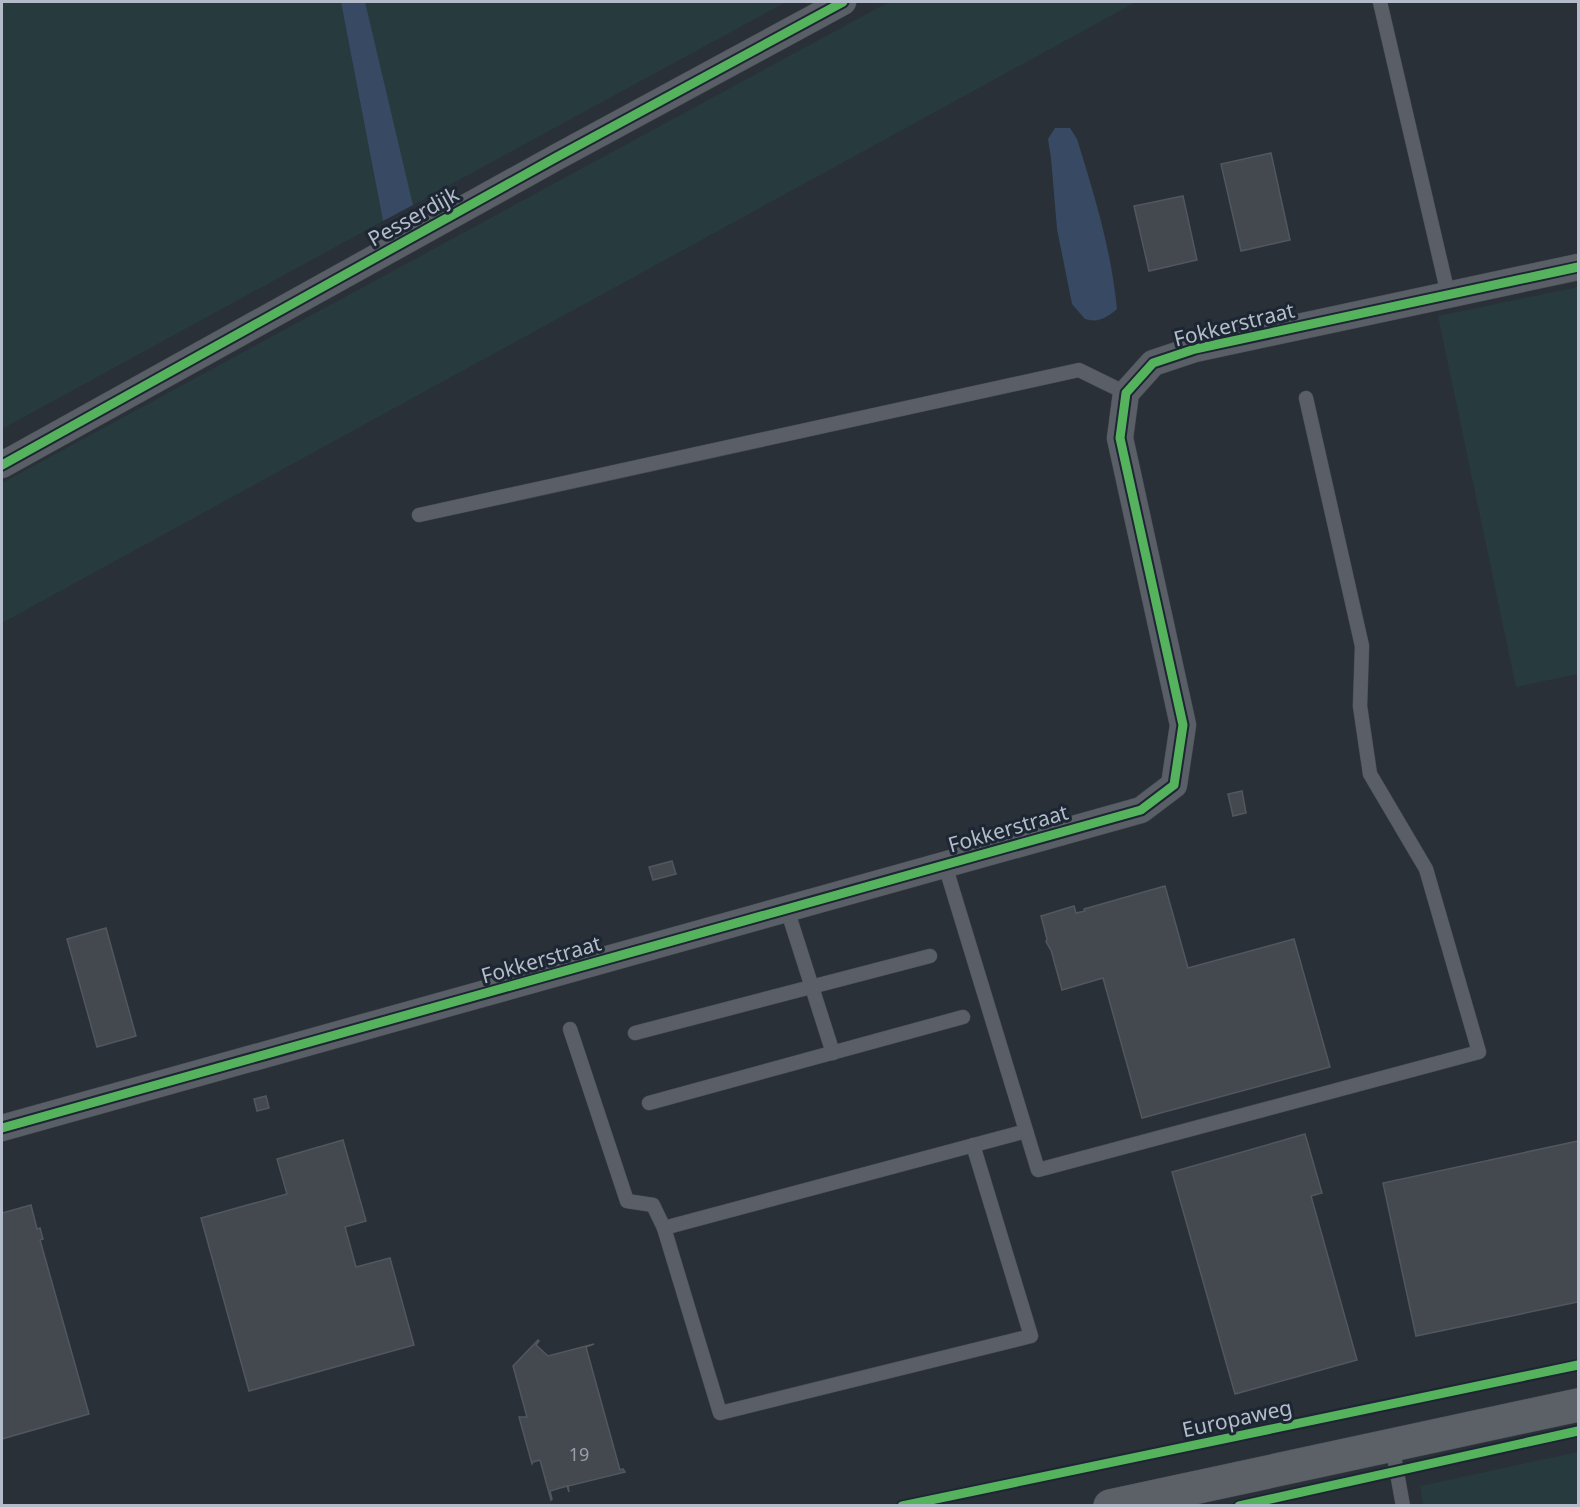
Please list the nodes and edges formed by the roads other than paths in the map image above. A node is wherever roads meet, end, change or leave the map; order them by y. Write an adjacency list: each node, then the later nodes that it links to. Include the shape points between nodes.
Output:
1 (843, 2): 7 (street, Pesserdijk)
2 (1380, 2): 4 (lane)
3 (1578, 267): 4 (street, Fokkerstraat)
4 (1448, 294): 5 (street, Fokkerstraat, via 1195,348 1153,363)
5 (1126, 393): 8 (lane, via 1079,370); 9 (street, Fokkerstraat, via 1120,438 1183,725 1174,785 1141,810)
6 (1306, 398): 19 (lane, via 1362,646 1360,706 1370,774 1426,869 1479,1052 1038,1170)
7 (2, 465)
8 (419, 515)
9 (945, 865): 10 (street, Fokkerstraat); 19 (lane)
10 (787, 909): 12 (lane); 18 (street, Fokkerstraat)
11 (930, 956): 12 (lane)
12 (812, 987): 15 (lane); 16 (lane)
13 (963, 1017): 16 (lane)
14 (570, 1029): 21 (lane, via 627,1201 653,1205)
15 (634, 1033)
16 (833, 1053): 17 (lane)
17 (649, 1103)
18 (2, 1128)
19 (1026, 1131): 20 (lane)
20 (973, 1145): 21 (lane); 21 (lane, via 1031,1336 720,1413)
21 (664, 1228)
22 (1578, 1405): 23 (main road)
23 (1392, 1445): 24 (main road); 25 (lane)
24 (1110, 1506)
25 (1403, 1506)

